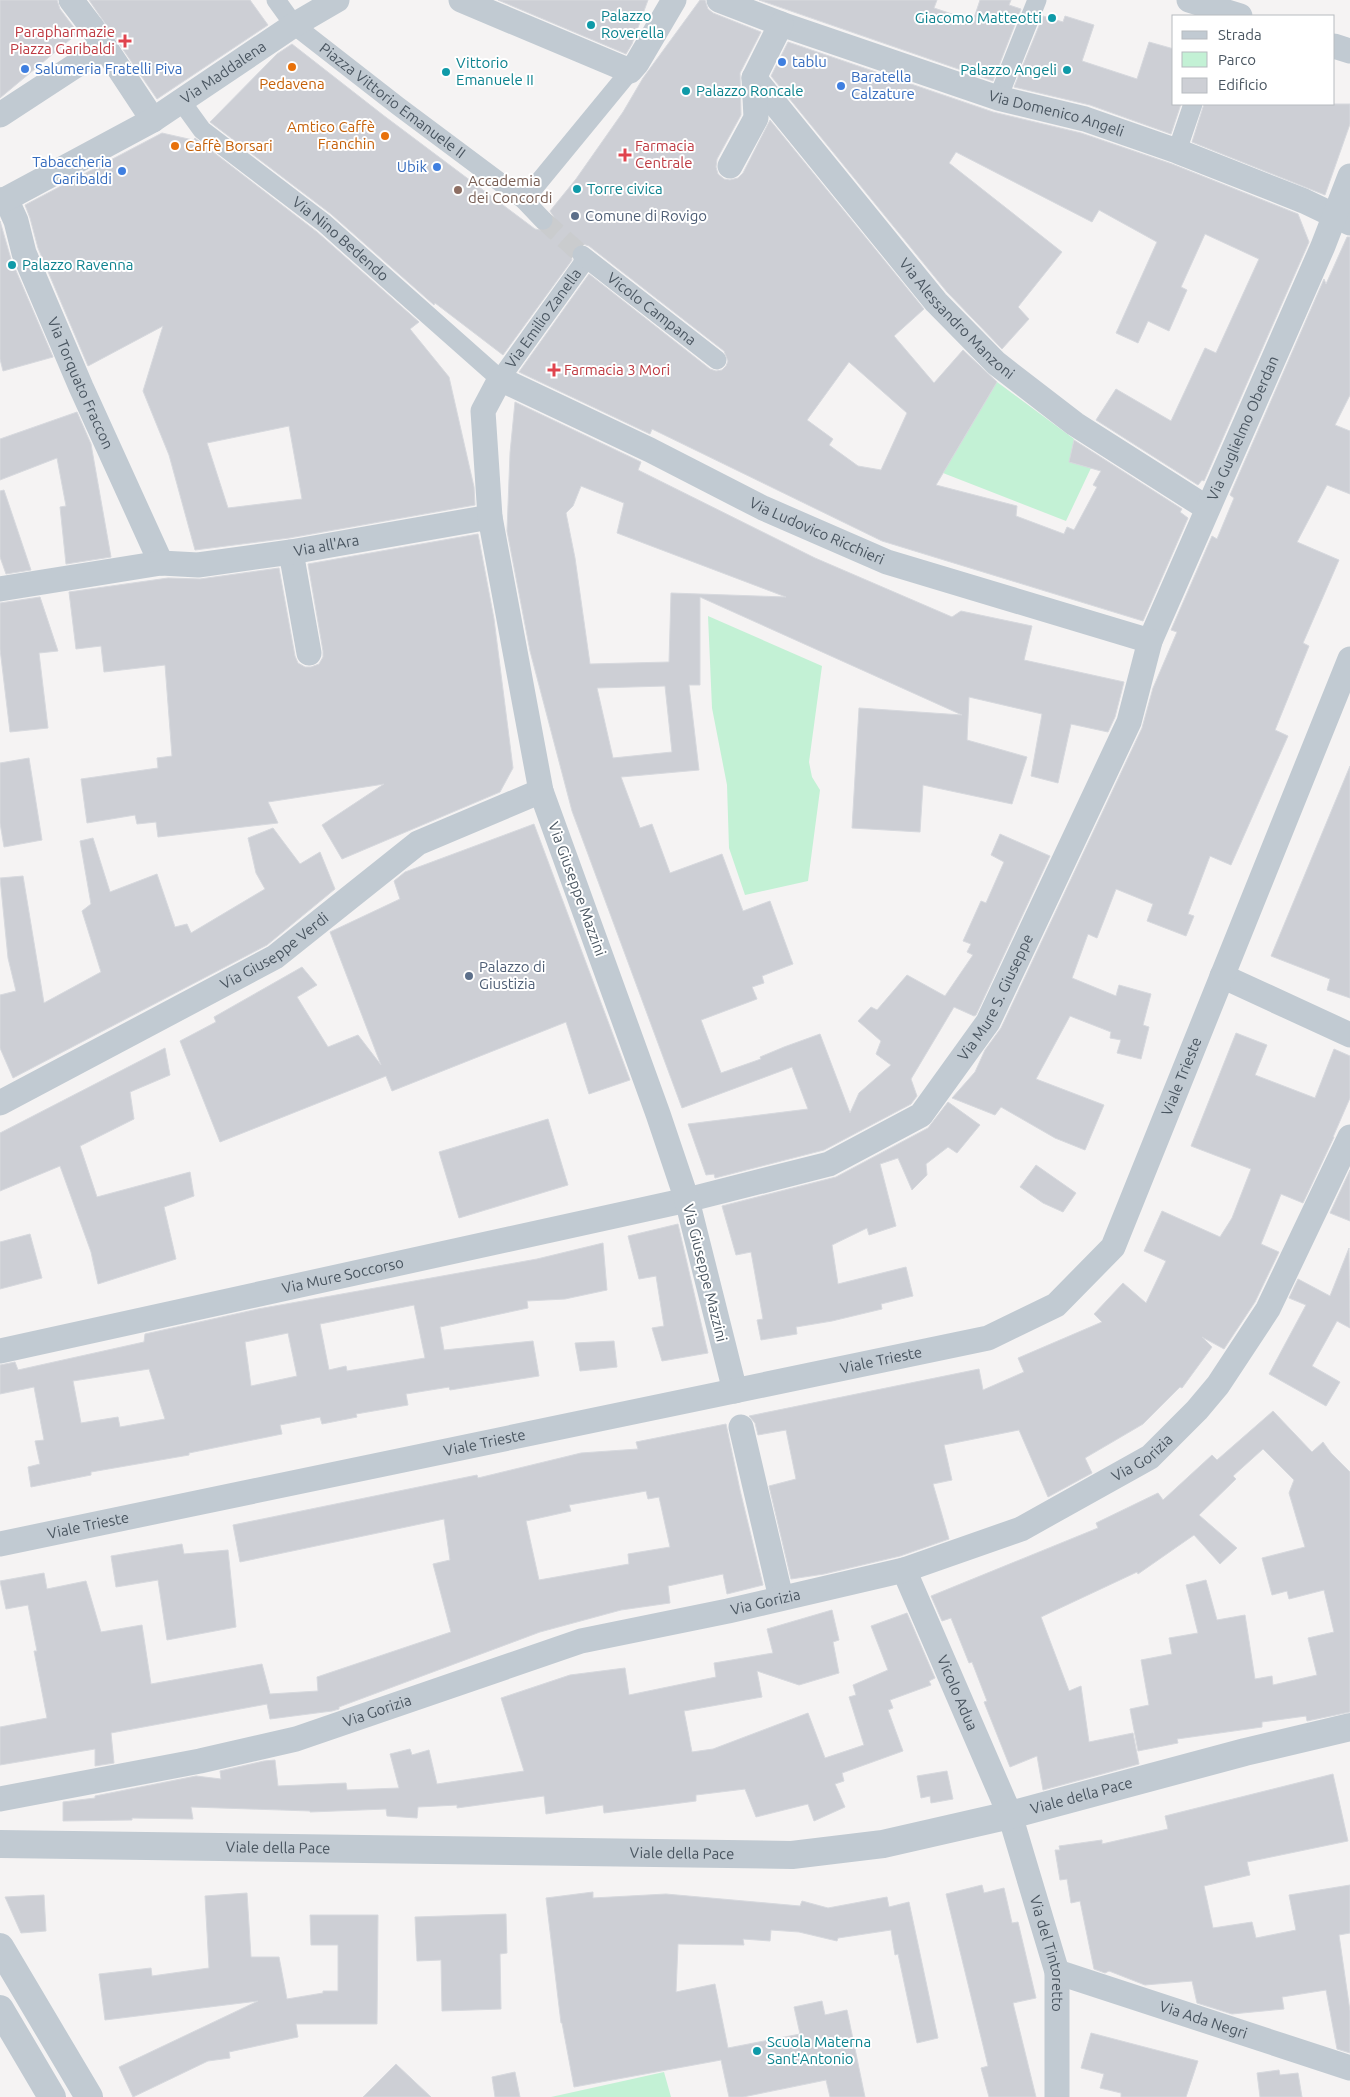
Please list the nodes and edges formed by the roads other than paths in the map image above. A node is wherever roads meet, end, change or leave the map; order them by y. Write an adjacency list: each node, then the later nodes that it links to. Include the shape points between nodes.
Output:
1 (71, 0): 13 (street)
2 (276, 0): 11 (street, Piazza Vittorio Emanuele II)
3 (337, 0): 11 (street)
4 (462, 0): 15 (street)
5 (674, 0): 15 (street)
6 (719, 0): 10 (street, Via Domenico Angeli)
7 (1038, 0): 17 (street)
8 (1189, 0): 9 (street)
9 (1229, 15)
10 (781, 24): 16 (street); 17 (street, Via Domenico Angeli)
11 (294, 25): 18 (street, Via Maddalena); 26 (street, Piazza Vittorio Emanuele II)
12 (1335, 46): 14 (street)
13 (104, 47): 20 (street); 21 (street)
14 (1350, 51)
15 (630, 71): 26 (street)
16 (754, 78): 23 (street, via 756,118); 32 (street, Via Alessandro Manzoni, via 936,302 996,362 1075,424)
17 (998, 98): 22 (street, Via Domenico Angeli, via 1085,119)
18 (181, 101): 21 (street, Via Maddalena); 31 (street, Via Nino Bedendo, via 202,130 324,223)
19 (1193, 105): 22 (street)
20 (0, 115)
21 (153, 120): 25 (street, Via Maddalena)
22 (1177, 151): 27 (street, Via Domenico Angeli)
23 (730, 166)
24 (1350, 176): 27 (street, Via Guglielmo Oberdan)
25 (3, 199): 35 (street, Via Torquato Fraccon, via 16,221 24,253 81,387)
26 (524, 200): 28 (street, Piazza Vittorio Emanuele II)
27 (1342, 219): 32 (street, Via Guglielmo Oberdan, via 1323,246)
28 (543, 220)
29 (584, 257): 30 (street, Vicolo Campana); 31 (street, Via Emilio Zanella)
30 (716, 360)
31 (500, 379): 33 (street, Via Giuseppe Mazzini, via 483,411); 37 (street, Via Ludovico Ricchieri, via 763,508 887,562)
32 (1207, 508): 37 (street, Via Guglielmo Oberdan)
33 (490, 517): 34 (street, Via all'Ara); 40 (street, Via Giuseppe Mazzini)
34 (291, 552): 35 (street, Via all'Ara, via 198,565); 38 (street)
35 (161, 563): 36 (street, Via all'Ara)
36 (0, 589)
37 (1150, 641): 45 (street, Via Mure S. Giuseppe, via 1129,722 988,1022 921,1115 830,1164)
38 (309, 653)
39 (1350, 659): 41 (street, Viale Trieste)
40 (541, 791): 43 (street, Via Giuseppe Verdi, via 418,843 274,958); 45 (street, Via Giuseppe Mazzini)
41 (1222, 976): 42 (street); 47 (street, Viale Trieste, via 1112,1247 1056,1305 988,1338)
42 (1350, 1035)
43 (0, 1103)
44 (1350, 1138): 50 (street, Via Gorizia, via 1268,1309 1198,1410 1150,1458 1021,1529)
45 (687, 1200): 46 (street, Via Mure Soccorso); 47 (street, Via Giuseppe Mazzini)
46 (0, 1351)
47 (734, 1391): 49 (street, Viale Trieste)
48 (741, 1427): 51 (street)
49 (0, 1544)
50 (904, 1570): 51 (street, Via Gorizia); 54 (street, Vicolo Adua)
51 (781, 1598): 53 (street, Via Gorizia, via 581,1641 296,1739)
52 (1350, 1726): 54 (street, Viale della Pace)
53 (0, 1799)
54 (1010, 1815): 55 (street, Viale della Pace, via 883,1844 792,1855); 57 (street, Via del Tintoretto)
55 (0, 1844)
56 (0, 1947): 61 (street)
57 (1057, 1972): 59 (street, Via Ada Negri); 62 (street, Via del Tintoretto)
58 (0, 2009): 60 (street)
59 (1350, 2068)
60 (52, 2097)
61 (89, 2097)
62 (1057, 2097)

